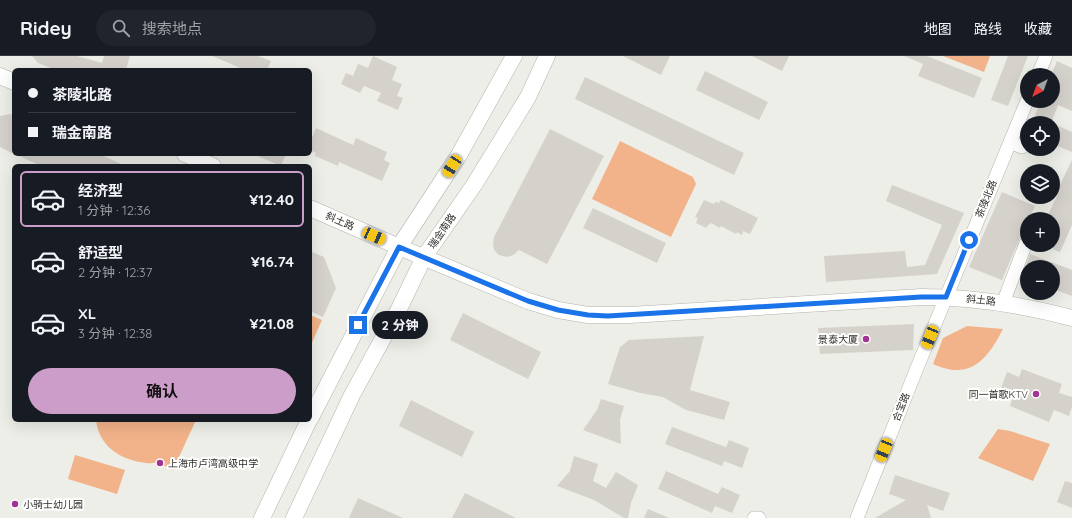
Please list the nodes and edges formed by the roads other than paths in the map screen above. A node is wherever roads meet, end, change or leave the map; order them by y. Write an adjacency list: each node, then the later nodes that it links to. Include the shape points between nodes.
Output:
1 (514, 56): 11 (main road, via 459,155)
2 (547, 56): 13 (main road, 瑞金南路, via 528,97 474,185)
3 (1046, 56): 4 (street)
4 (1041, 68)
5 (0, 76): 6 (main road)
6 (12, 81)
7 (1025, 108): 14 (street, 茶陵北路, via 1016,144)
8 (190, 156): 9 (main road)
9 (208, 164)
10 (312, 209): 11 (main road, 斜土路)
11 (399, 247): 13 (main road, 斜土路); 17 (main road)
12 (1023, 252): 15 (street)
13 (424, 257): 14 (main road, 斜土路, via 528,301 588,315 630,315); 20 (main road, 瑞金南路, via 352,395)
14 (946, 297): 15 (main road, 斜土路); 23 (street, 合宝路)
15 (1003, 303): 16 (main road, 斜土路)
16 (1072, 318)
17 (312, 415)
18 (309, 422): 19 (main road)
19 (262, 518)
20 (294, 518)
21 (754, 518): 22 (street)
22 (758, 518)
23 (857, 518)

